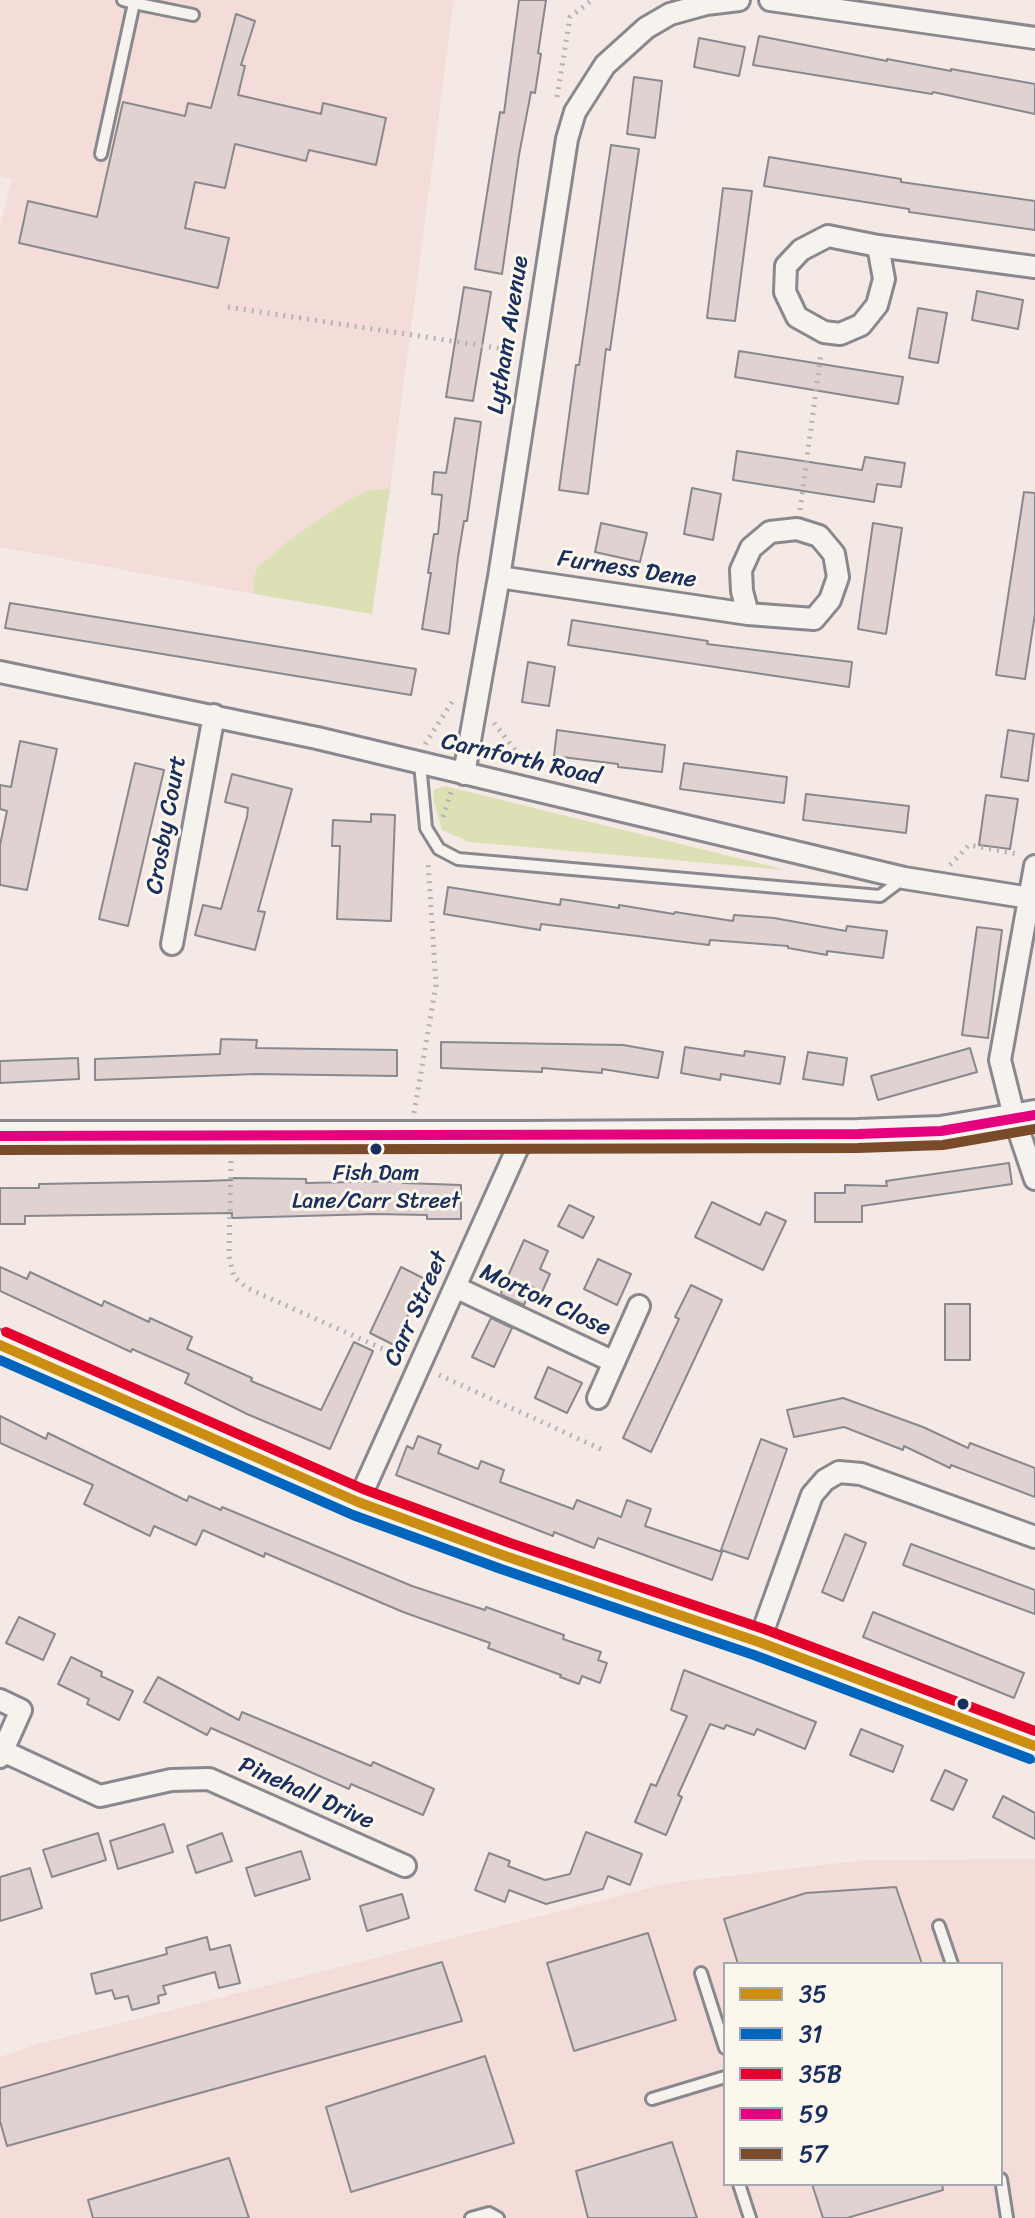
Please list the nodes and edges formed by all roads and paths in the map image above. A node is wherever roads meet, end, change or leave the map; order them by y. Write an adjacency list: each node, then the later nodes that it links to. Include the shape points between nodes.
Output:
1 (592, 0): 7 (path, via 570,17 557,99)
2 (739, 0): 7 (street, Lytham Avenue, via 670,14 646,28 605,65)
3 (770, 0): 6 (street)
4 (129, 1): 5 (lane); 8 (lane)
5 (193, 15)
6 (1035, 38)
7 (575, 112): 13 (street, Lytham Avenue)
8 (101, 154)
9 (878, 246): 10 (street); 12 (street, via 884,279 877,305 861,325 840,334); 12 (street, via 828,236 801,250 786,266 785,292 797,317)
10 (1035, 267)
11 (228, 307): 13 (path)
12 (824, 332): 14 (path)
13 (532, 353): 15 (street, Lytham Avenue)
14 (797, 529): 16 (street, via 770,532 751,548 741,570); 16 (street, Furness Dene, via 819,536 834,554 838,577 830,600 814,619)
15 (499, 577): 16 (street, Furness Dene); 18 (street, Lytham Avenue)
16 (748, 614)
17 (0, 672): 20 (street, Carnforth Road)
18 (477, 700): 22 (street, Lytham Avenue); 23 (path)
19 (453, 701): 21 (path)
20 (214, 715): 21 (street, Carnforth Road); 30 (street, Crosby Court)
21 (416, 762): 22 (street, Carnforth Road); 24 (lane)
22 (461, 773): 23 (street, Carnforth Road); 25 (path)
23 (547, 793): 27 (street, Carnforth Road)
24 (426, 828): 25 (lane); 34 (path, via 436,985)
25 (435, 842): 27 (lane, via 458,859 816,892 880,896)
26 (1028, 860): 28 (path, via 969,845); 29 (street)
27 (904, 878): 28 (street, Carnforth Road)
28 (933, 883): 29 (street, Carnforth Road)
29 (1030, 898): 31 (street, via 1000,1060)
30 (172, 944)
31 (1025, 1117): 35 (street, via 941,1131); 36 (street)
32 (0, 1136): 33 (street)
33 (231, 1136): 34 (street); 41 (path, via 229,1256 234,1277 247,1288)
34 (411, 1136): 35 (street)
35 (523, 1136): 37 (street, Carr Street)
36 (1035, 1179)
37 (455, 1287): 40 (street, Morton Close); 41 (street, Carr Street)
38 (639, 1306): 40 (street, Morton Close)
39 (0, 1345): 44 (street)
40 (614, 1362): 42 (street, Morton Close)
41 (419, 1366): 43 (path); 44 (street, Carr Street)
42 (598, 1398)
43 (601, 1449)
44 (358, 1502): 46 (street)
45 (1035, 1537): 46 (street, via 861,1474 839,1472 812,1495)
46 (759, 1642): 48 (street)
47 (0, 1700): 49 (street, Pinehall Drive, via 21,1710)
48 (1035, 1746)
49 (1, 1754): 50 (street, Pinehall Drive, via 100,1796 171,1780 209,1779)
50 (405, 1866)
51 (939, 1926): 52 (lane)
52 (951, 1962)
53 (701, 1973): 54 (lane)
54 (723, 2042)
55 (723, 2078): 56 (lane)
56 (652, 2099)
57 (740, 2186): 61 (lane)
58 (1002, 2186): 62 (lane)
59 (471, 2218): 60 (lane, via 489,2213)
60 (498, 2218)
61 (750, 2218)
62 (1007, 2218)

